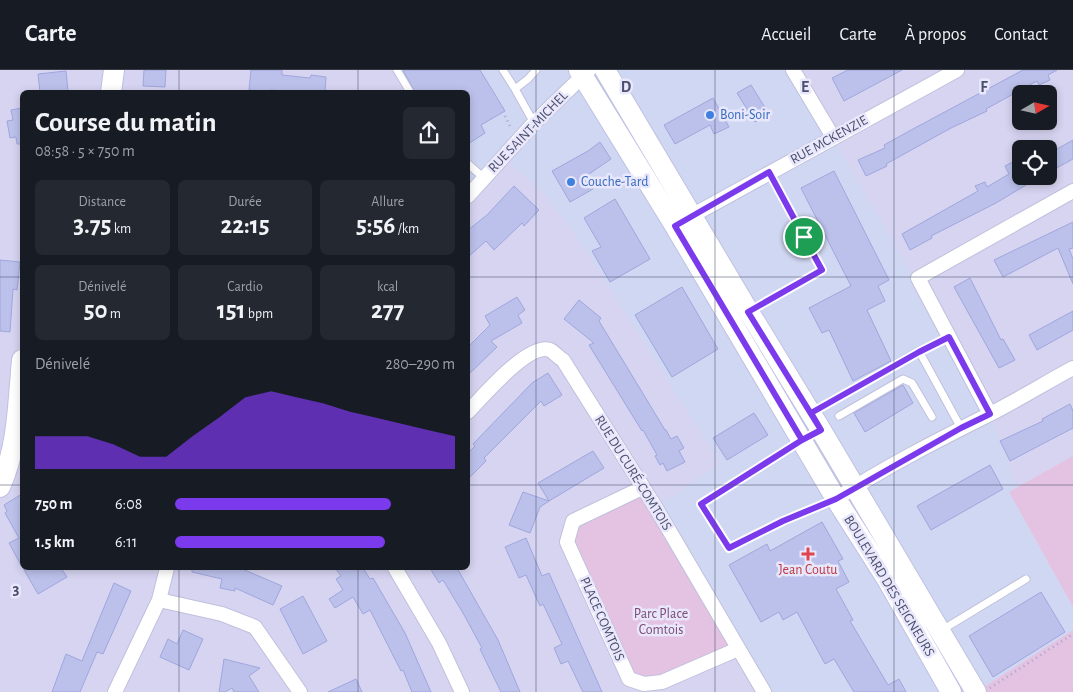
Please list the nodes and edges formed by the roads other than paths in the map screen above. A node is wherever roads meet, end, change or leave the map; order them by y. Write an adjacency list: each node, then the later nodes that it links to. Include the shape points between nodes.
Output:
1 (114, 70): 10 (main road)
2 (397, 70): 11 (lane)
3 (503, 70): 9 (lane)
4 (536, 70): 9 (lane)
5 (605, 70): 19 (main road, BOULEVARD DES SEIGNEURS)
6 (793, 70): 13 (street)
7 (957, 70): 13 (street, RUE MCKENZIE)
8 (584, 72): 12 (street, RUE SAINT-MICHEL); 20 (main road, BOULEVARD DES SEIGNEURS)
9 (515, 89): 12 (lane)
10 (111, 90)
11 (409, 90)
12 (534, 124): 16 (street, RUE SAINT-MICHEL)
13 (833, 137): 15 (street, RUE MCKENZIE)
14 (470, 166): 16 (lane)
15 (769, 172): 19 (street, RUE MCKENZIE); 21 (lane, via 822,270)
16 (484, 178): 18 (street, RUE SAINT-MICHEL)
17 (1073, 191): 22 (street, via 918,278)
18 (470, 194)
19 (692, 215): 20 (street, RUE MCKENZIE); 21 (main road, BOULEVARD DES SEIGNEURS)
20 (675, 226): 32 (main road, BOULEVARD DES SEIGNEURS)
21 (748, 312): 27 (main road, BOULEVARD DES SEIGNEURS)
22 (949, 337): 23 (lane); 28 (street)
23 (919, 352): 27 (lane); 31 (lane)
24 (1073, 368): 28 (street)
25 (20, 382): 33 (main road, via 14,446)
26 (470, 410): 35 (street, RUE DU CURÉ-COMTOIS, via 516,364 536,350 550,350 563,360)
27 (811, 413): 32 (main road, BOULEVARD DES SEIGNEURS)
28 (990, 414): 31 (street)
29 (839, 416): 30 (lane, via 903,379 912,383)
30 (932, 417)
31 (961, 428): 34 (street)
32 (812, 435): 34 (main road, BOULEVARD DES SEIGNEURS); 36 (main road, BOULEVARD DES SEIGNEURS); 36 (lane, via 701,504 729,548)
33 (0, 487)
34 (854, 487): 36 (street); 41 (main road, BOULEVARD DES SEIGNEURS)
35 (642, 488): 42 (street, RUE DU CURÉ-COMTOIS); 42 (street, PLACE COMTOIS, via 573,521 567,542 629,680 644,684 662,682)
36 (836, 499): 48 (main road, BOULEVARD DES SEIGNEURS, via 887,579)
37 (166, 570): 40 (street)
38 (396, 570): 46 (street, via 439,643)
39 (1026, 579): 41 (lane)
40 (159, 600): 44 (street); 45 (street, via 222,614 255,627)
41 (939, 631): 43 (main road, BOULEVARD DES SEIGNEURS)
42 (738, 649): 47 (street, RUE DU CURÉ-COMTOIS)
43 (982, 691)
44 (115, 692)
45 (300, 692)
46 (462, 692)
47 (764, 692)
48 (951, 692)

